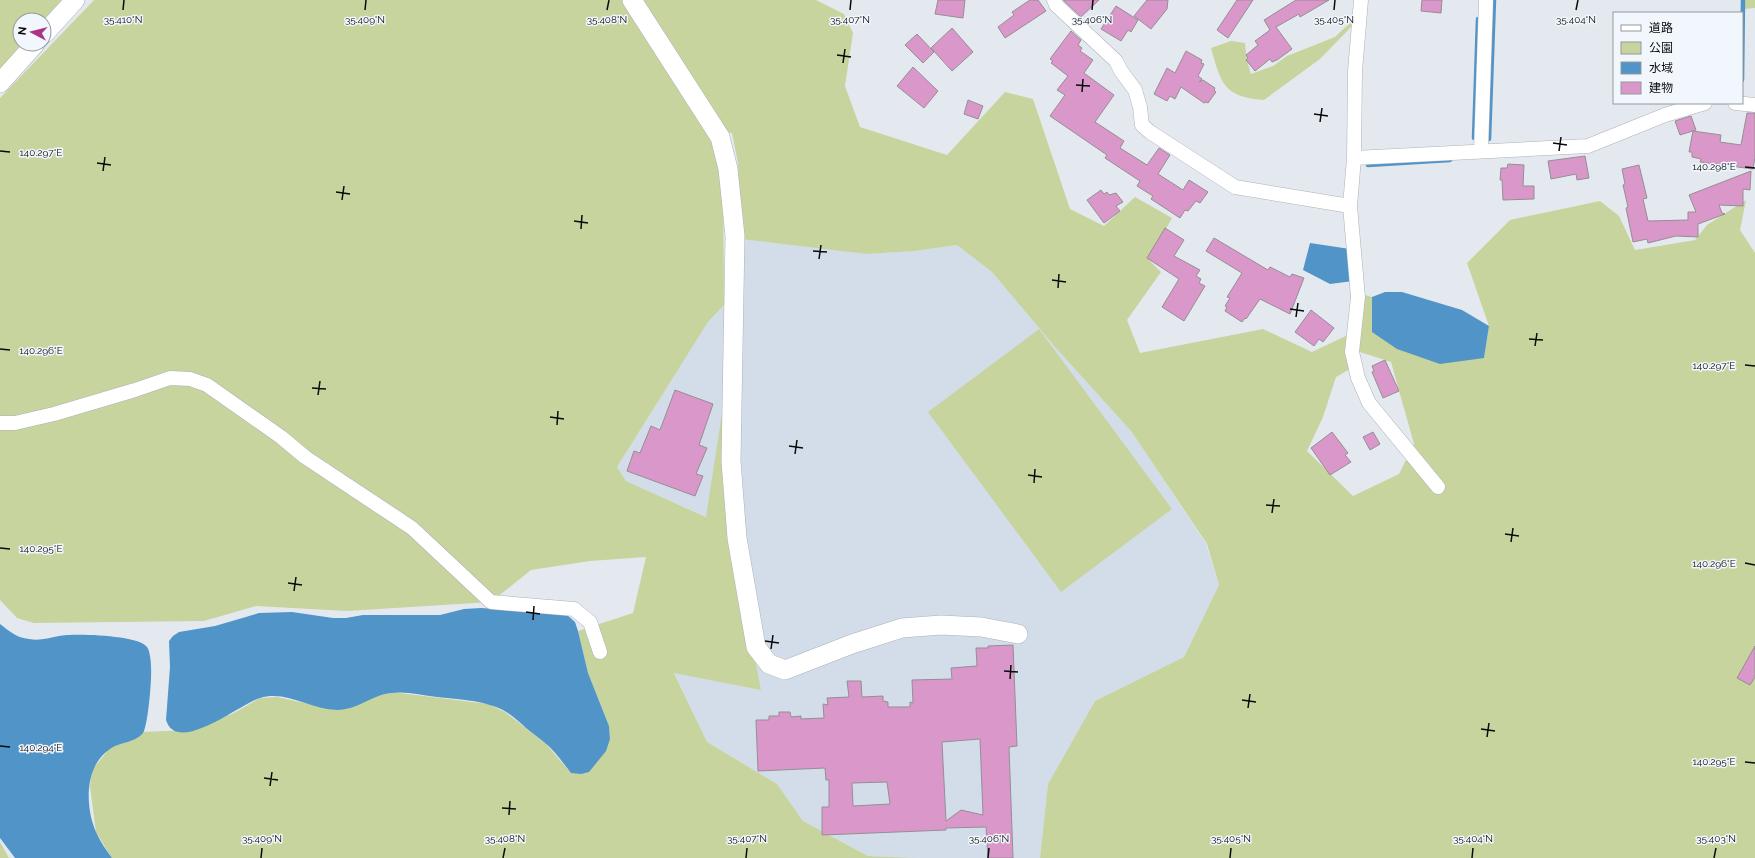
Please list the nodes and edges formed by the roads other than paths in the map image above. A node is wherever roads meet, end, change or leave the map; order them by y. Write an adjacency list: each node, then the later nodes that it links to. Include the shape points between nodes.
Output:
1 (75, 0): 6 (street)
2 (632, 0): 17 (street, via 720,137 728,169 734,236 731,461 737,538 756,647 769,664 785,670 902,628 941,625 981,627)
3 (1054, 0): 14 (street, via 1056,5 1116,60 1135,90 1142,125 1150,132 1235,187)
4 (1361, 0): 13 (street, via 1355,71)
5 (1486, 0): 12 (street)
6 (52, 25)
7 (28, 52): 8 (street)
8 (0, 83)
9 (1702, 104): 12 (street, via 1665,115 1588,146)
10 (1743, 104): 11 (street)
11 (1755, 105)
12 (1481, 150): 13 (street)
13 (1354, 158): 14 (street)
14 (1350, 206): 16 (street, via 1358,297 1352,352 1358,378 1369,403)
15 (0, 422): 18 (street, via 15,423 54,414 170,378 190,379 207,385 305,457 412,528 491,602 574,609 590,622)
16 (1438, 487)
17 (1018, 634)
18 (600, 652)

